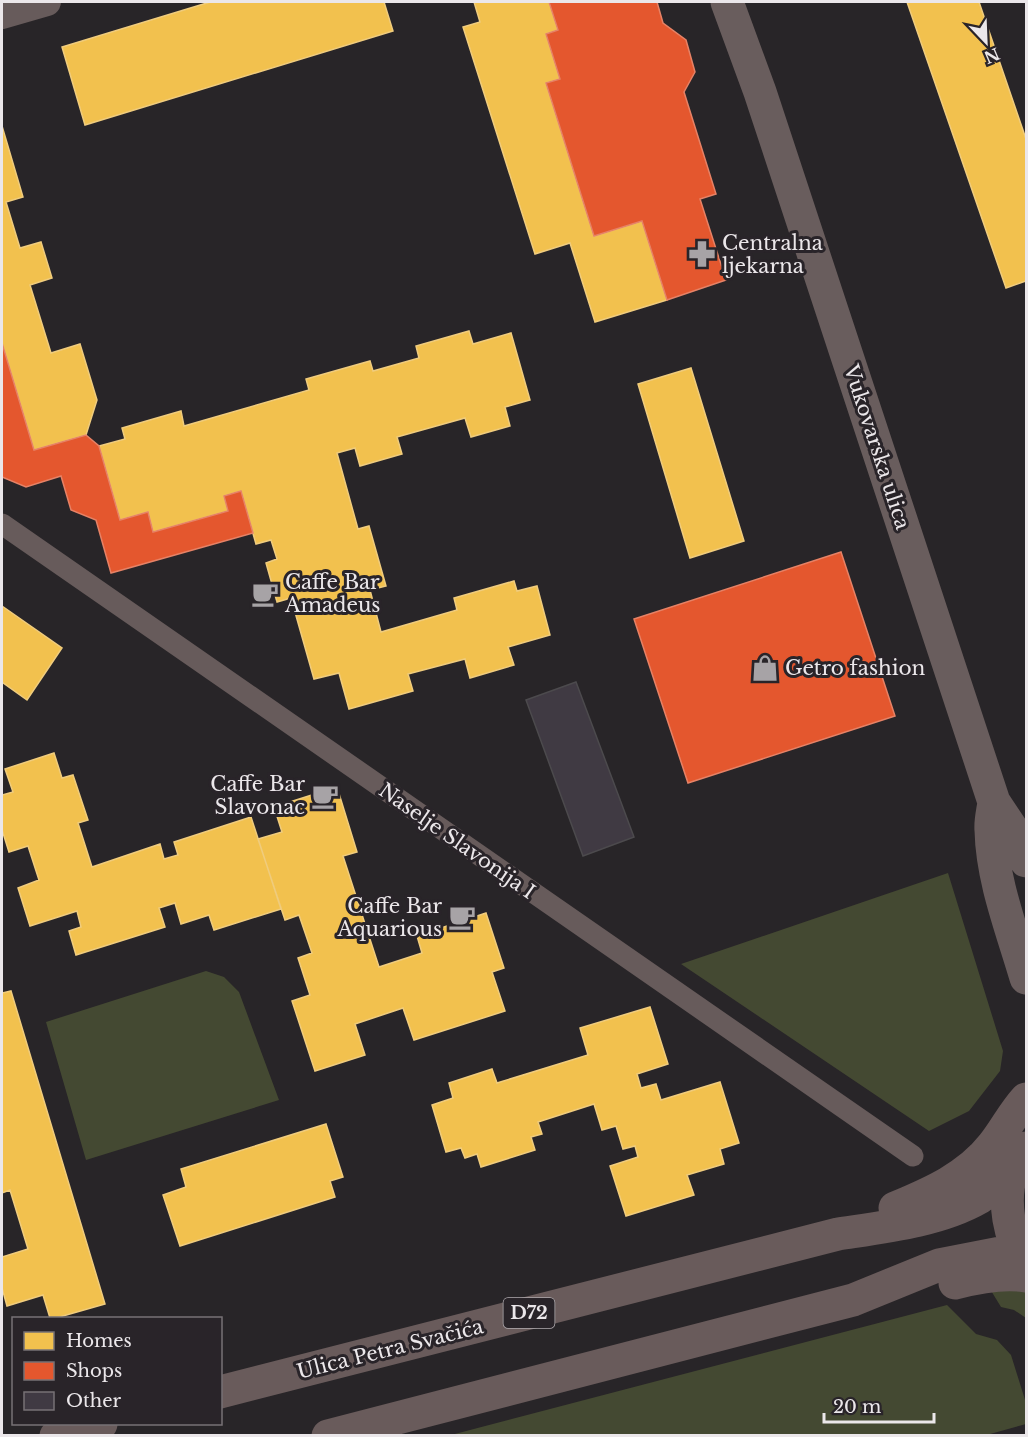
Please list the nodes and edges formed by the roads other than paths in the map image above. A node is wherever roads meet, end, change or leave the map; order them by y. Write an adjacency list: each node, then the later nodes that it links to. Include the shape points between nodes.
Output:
1 (47, 2): 4 (street)
2 (727, 2): 5 (main road, Vukovarska ulica)
3 (742, 2): 5 (main road, Vukovarska ulica)
4 (2, 15)
5 (760, 92): 7 (main road, Vukovarska ulica)
6 (2, 524): 11 (street, Naselje Slavonija I)
7 (994, 802): 8 (main road, Vukovarska ulica); 9 (main road, Vukovarska ulica, via 990,828 993,855)
8 (1026, 861)
9 (1026, 978)
10 (1026, 1099): 13 (main road, D72, via 993,1146 971,1168 930,1193)
11 (914, 1156)
12 (1019, 1159): 13 (main road, D72, via 979,1198 957,1208 913,1221); 14 (main road, D72, via 1008,1193 1009,1216)
13 (838, 1234): 15 (main road, Ulica Petra Svačića / D72)
14 (1024, 1259): 18 (main road, D72, via 1007,1275 853,1300)
15 (222, 1391)
16 (97, 1425): 17 (main road)
17 (56, 1436)
18 (328, 1436)

